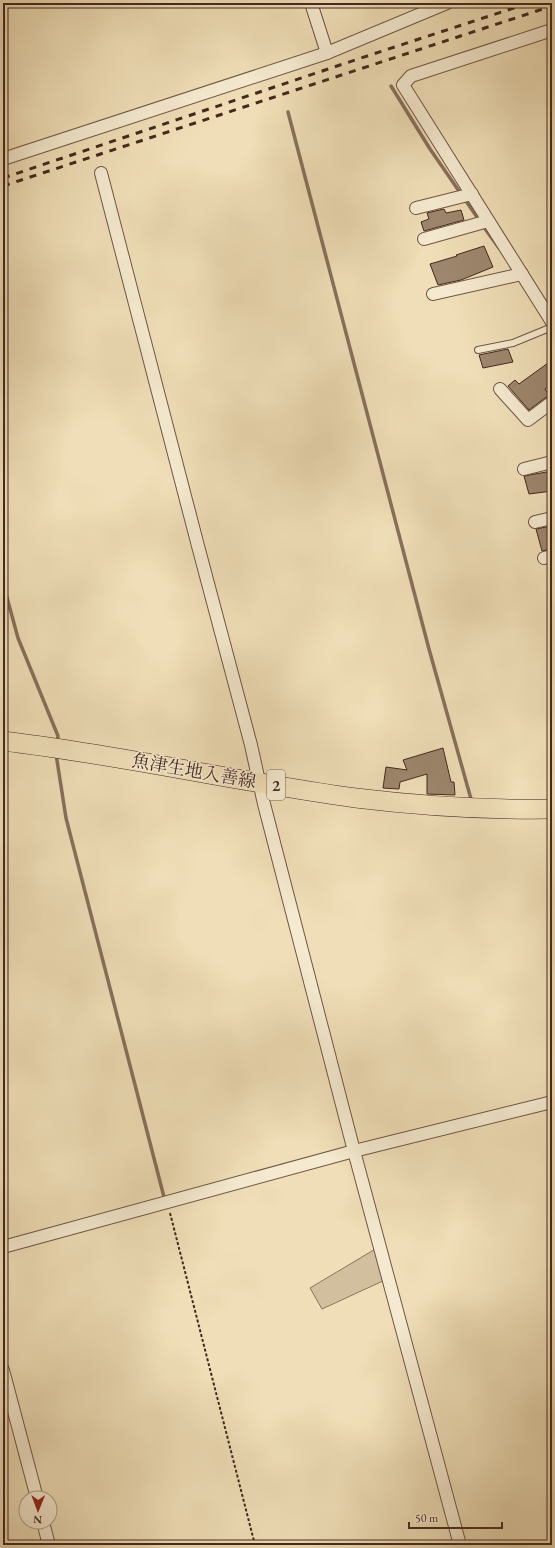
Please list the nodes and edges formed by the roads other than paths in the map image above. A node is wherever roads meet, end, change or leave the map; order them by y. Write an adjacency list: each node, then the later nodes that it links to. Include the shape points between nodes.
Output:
1 (311, 3): 4 (street)
2 (447, 3): 4 (street)
3 (552, 30): 7 (street, via 411,76 403,85)
4 (327, 53): 5 (street)
5 (3, 159)
6 (101, 173): 23 (street)
7 (472, 194): 8 (street); 9 (street)
8 (416, 208)
9 (488, 221): 10 (street); 11 (street)
10 (424, 239)
11 (522, 274): 12 (street); 13 (street)
12 (433, 294)
13 (552, 322)
14 (552, 327): 15 (lane, via 513,343)
15 (478, 350)
16 (500, 389): 17 (street, via 528,420)
17 (552, 402)
18 (552, 462): 19 (street)
19 (524, 469)
20 (552, 518): 21 (street)
21 (535, 522)
22 (3, 741): 23 (main road, 魚津生地入善線 / 2)
23 (261, 782): 24 (main road, 魚津生地入善線 / 2, via 355,798 440,807); 26 (street, via 264,804)
24 (552, 810)
25 (552, 1102): 26 (street)
26 (354, 1151): 27 (street); 32 (street)
27 (3, 1246)
28 (3, 1370): 29 (street)
29 (35, 1490)
30 (45, 1530): 31 (street)
31 (49, 1545)
32 (460, 1545)

